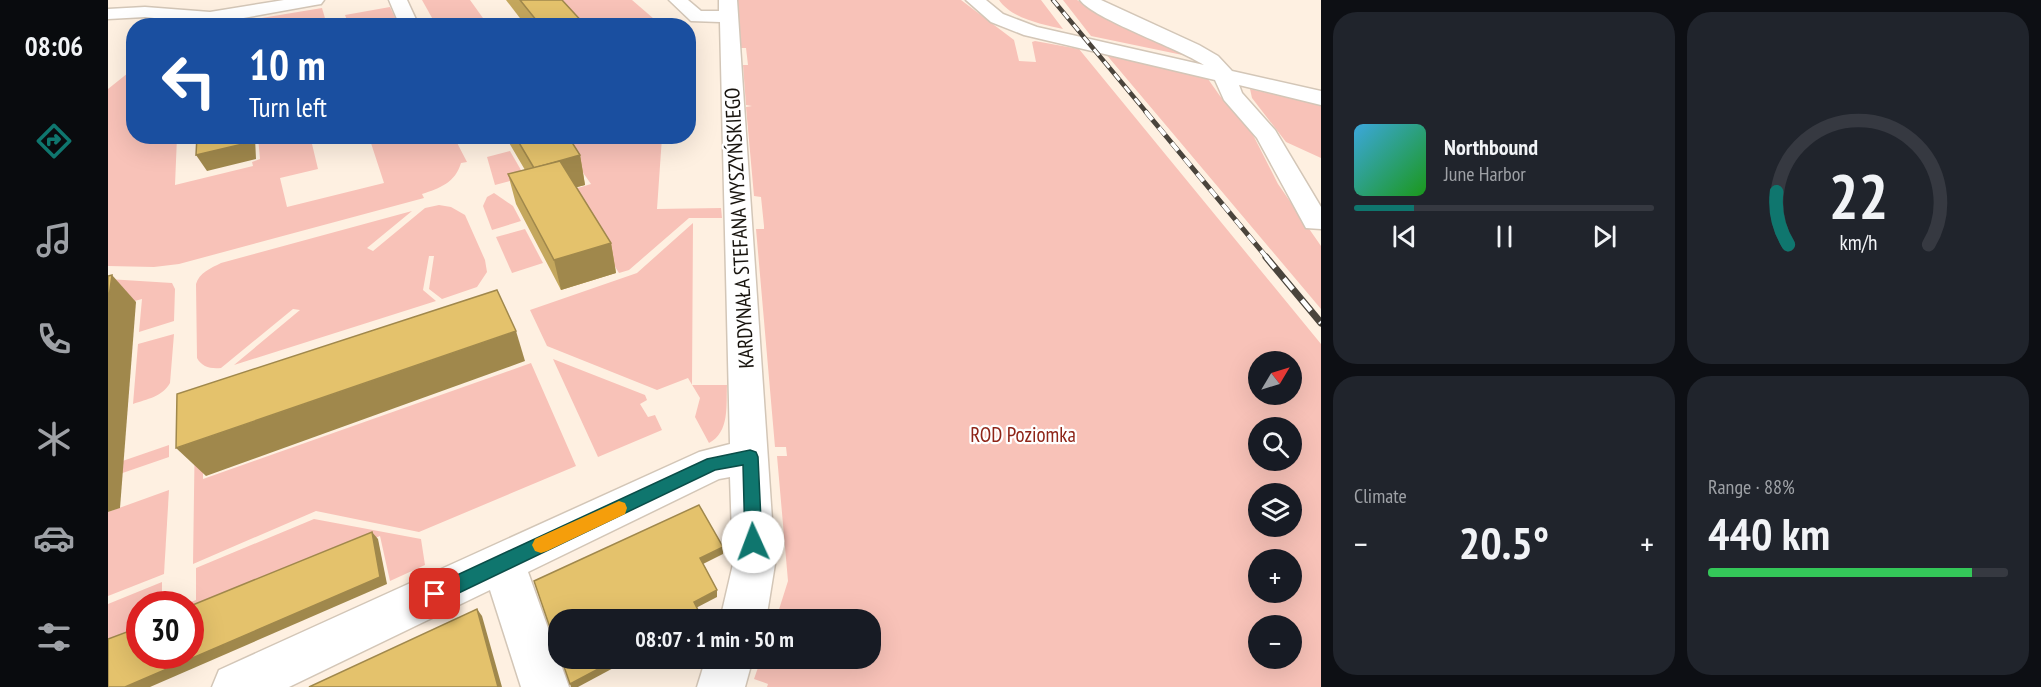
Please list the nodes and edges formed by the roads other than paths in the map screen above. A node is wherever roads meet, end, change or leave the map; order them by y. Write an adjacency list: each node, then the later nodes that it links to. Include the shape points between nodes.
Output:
1 (315, 0): 7 (street, via 210,18 144,12)
2 (398, 0): 8 (street)
3 (678, 0): 6 (street, via 697,16)
4 (975, 0): 9 (street, via 997,18 1031,31)
5 (1089, 0): 9 (street, via 1192,49)
6 (729, 8): 12 (street, KARDYNAŁA STEFANA WYSZYŃSKIEGO)
7 (108, 14)
8 (406, 18)
9 (1223, 73): 10 (street); 11 (street, via 1232,95 1268,135)
10 (1321, 98)
11 (1316, 222)
12 (750, 457): 13 (street, via 713,464); 14 (street, KARDYNAŁA STEFANA WYSZYŃSKIEGO, via 754,564)
13 (503, 563): 16 (street); 17 (street)
14 (744, 609)
15 (727, 669): 18 (street)
16 (236, 687)
17 (545, 687)
18 (721, 687)

